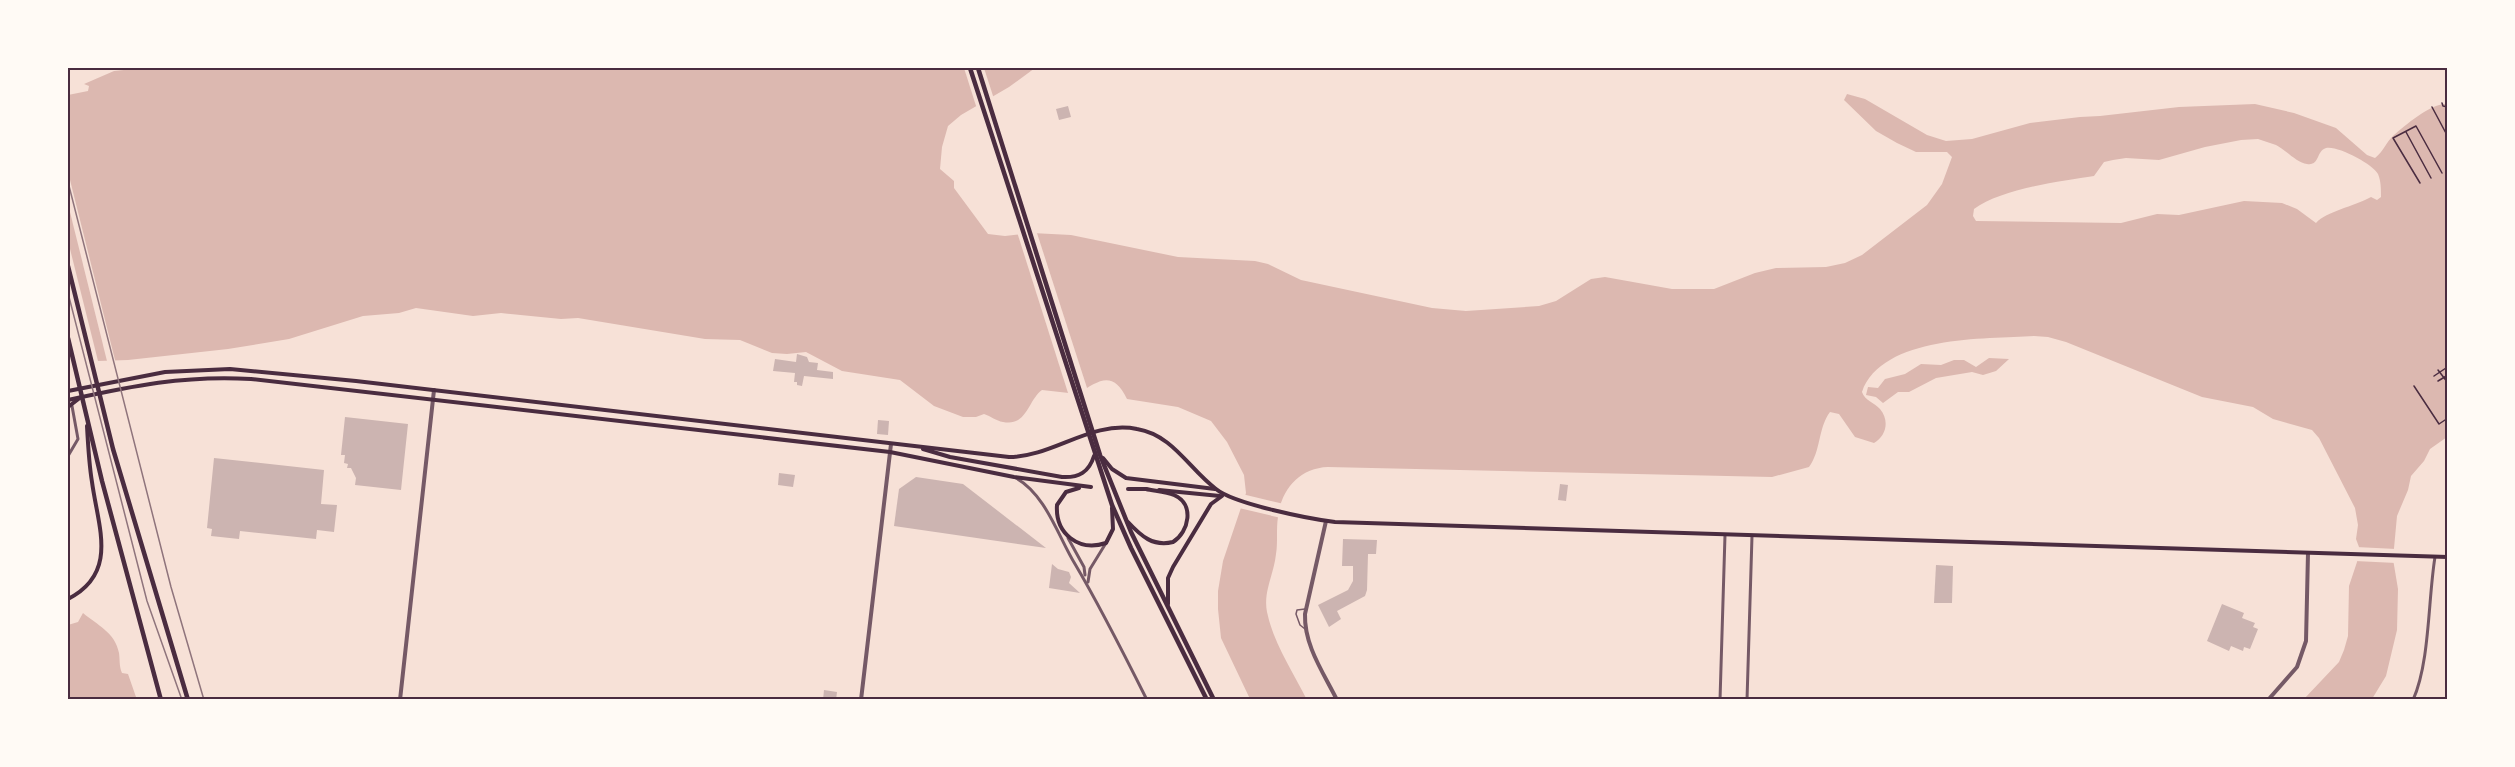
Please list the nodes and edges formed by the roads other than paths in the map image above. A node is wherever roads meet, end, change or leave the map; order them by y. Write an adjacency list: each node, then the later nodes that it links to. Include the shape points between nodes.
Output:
1 (970, 68): 14 (main road)
2 (978, 68): 14 (main road)
3 (68, 266): 42 (main road, via 113,449)
4 (68, 338): 11 (main road)
5 (434, 390): 6 (main road, via 215,369 147,375); 8 (street); 12 (main road)
6 (68, 391)
7 (81, 397): 8 (main road, via 161,380 225,377); 9 (main road); 10 (main road)
8 (433, 398): 15 (main road); 43 (street)
9 (68, 400)
10 (70, 406): 17 (street, via 78,439)
11 (87, 413): 37 (main road, via 92,482 103,544 101,561 91,580); 41 (main road)
12 (891, 444): 13 (main road); 15 (street)
13 (914, 446): 16 (main road, via 950,457 1062,477 1084,472); 23 (main road, via 1016,457 1102,430 1126,427 1151,432 1173,447)
14 (1094, 446): 16 (main road)
15 (890, 452): 18 (main road); 44 (street)
16 (1097, 455): 23 (main road, via 1126,478); 25 (main road); 26 (main road)
17 (68, 456)
18 (1014, 477): 19 (main road); 35 (street, via 1034,493)
19 (1083, 486): 20 (main road); 28 (main road, via 1066,492 1058,505)
20 (1091, 487)
21 (1128, 489): 22 (main road)
22 (1146, 489): 24 (main road); 26 (main road, via 1181,499 1188,518 1187,528 1167,544 1153,542)
23 (1216, 490): 24 (main road)
24 (1227, 496): 27 (main road); 38 (main road, via 1211,504 1173,567 1168,578)
25 (1112, 505): 31 (main road, via 1113,529); 46 (main road)
26 (1126, 520): 38 (main road)
27 (1326, 521): 29 (main road); 39 (street)
28 (1067, 535): 31 (main road, via 1081,545); 35 (street, via 1084,567)
29 (1725, 535): 30 (main road); 49 (street)
30 (1752, 536): 32 (main road); 50 (street)
31 (1106, 543): 36 (street, via 1090,569)
32 (2308, 553): 33 (main road); 51 (street, via 2306,641 2296,667)
33 (2435, 555): 34 (main road); 52 (street, via 2423,668)
34 (2448, 557)
35 (1085, 577): 36 (street)
36 (1088, 583): 45 (street)
37 (68, 599)
38 (1167, 605): 47 (main road)
39 (1306, 609): 40 (street); 40 (lane, via 1296,612)
40 (1305, 629): 48 (street)
41 (161, 699)
42 (188, 699)
43 (400, 699)
44 (861, 699)
45 (1147, 699)
46 (1207, 699)
47 (1214, 699)
48 (1337, 699)
49 (1720, 699)
50 (1747, 699)
51 (2268, 699)
52 (2413, 699)

